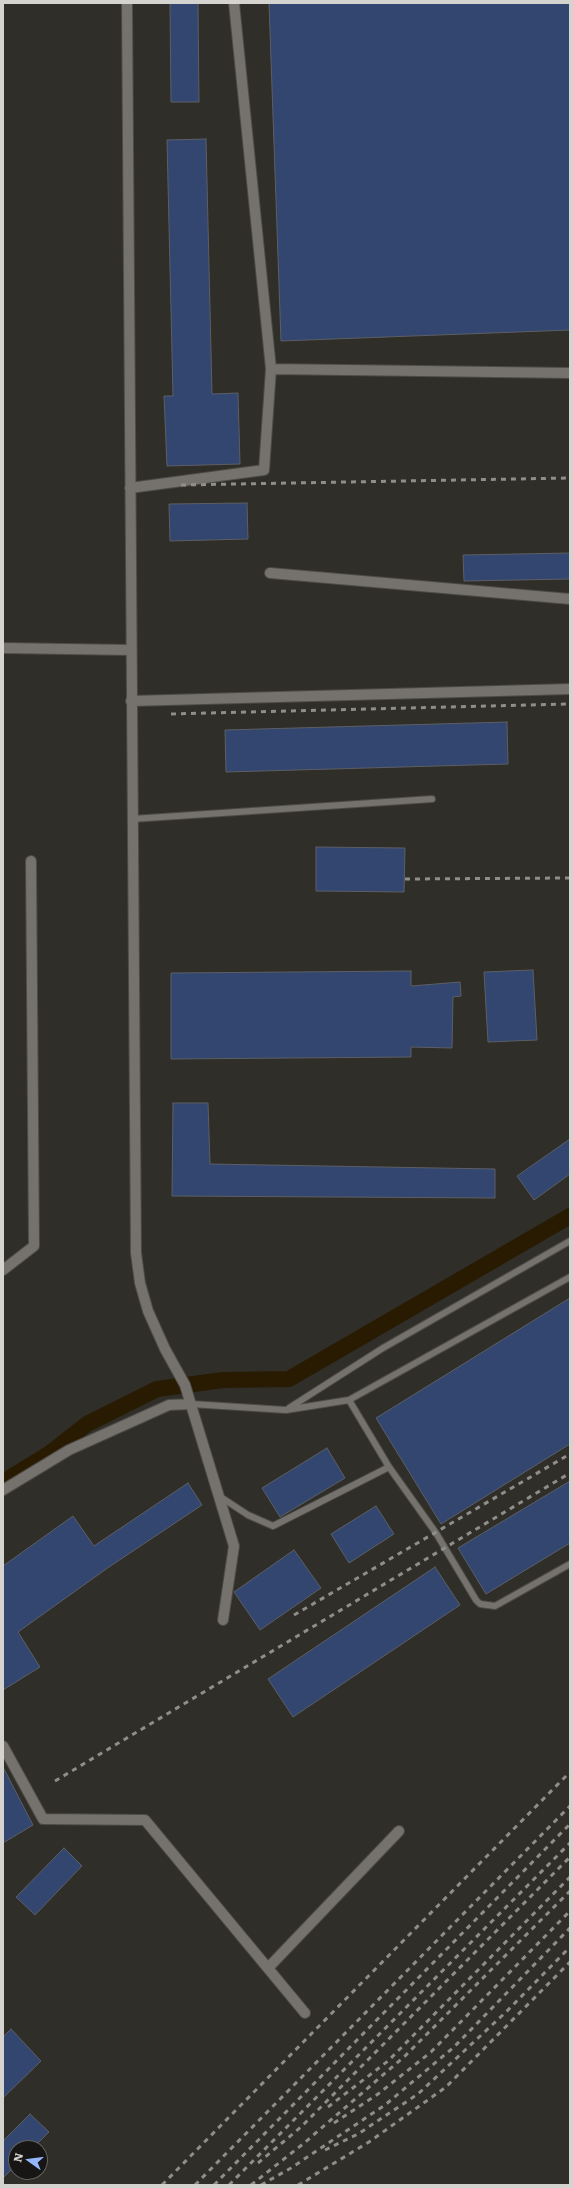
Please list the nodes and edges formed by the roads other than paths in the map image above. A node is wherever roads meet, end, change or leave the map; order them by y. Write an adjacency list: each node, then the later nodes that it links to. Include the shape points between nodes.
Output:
1 (127, 3): 5 (street)
2 (234, 3): 3 (street)
3 (271, 369): 4 (street); 5 (street, via 264,470)
4 (570, 373)
5 (130, 488): 9 (street)
6 (270, 573): 7 (street)
7 (570, 599)
8 (3, 648): 9 (street)
9 (131, 650): 11 (street)
10 (570, 690): 11 (street)
11 (131, 701): 13 (street)
12 (432, 799): 13 (lane)
13 (132, 819): 19 (street, via 136,1253 140,1283 148,1312 185,1385)
14 (31, 861): 16 (street, via 34,1246)
15 (570, 1241): 20 (lane, via 383,1348)
16 (3, 1270)
17 (570, 1277): 18 (lane)
18 (350, 1400): 20 (lane); 21 (lane)
19 (191, 1404): 20 (lane); 22 (street, via 169,1405 69,1450); 23 (street)
20 (286, 1410)
21 (389, 1466): 23 (lane, via 273,1526 248,1516); 24 (lane, via 436,1533 480,1604 495,1606)
22 (3, 1490)
23 (218, 1495): 25 (street, via 234,1546)
24 (570, 1564)
25 (223, 1620)
26 (3, 1746): 28 (street, via 43,1819 145,1820)
27 (400, 1831): 28 (street)
28 (268, 1968): 29 (street)
29 (305, 2013)

